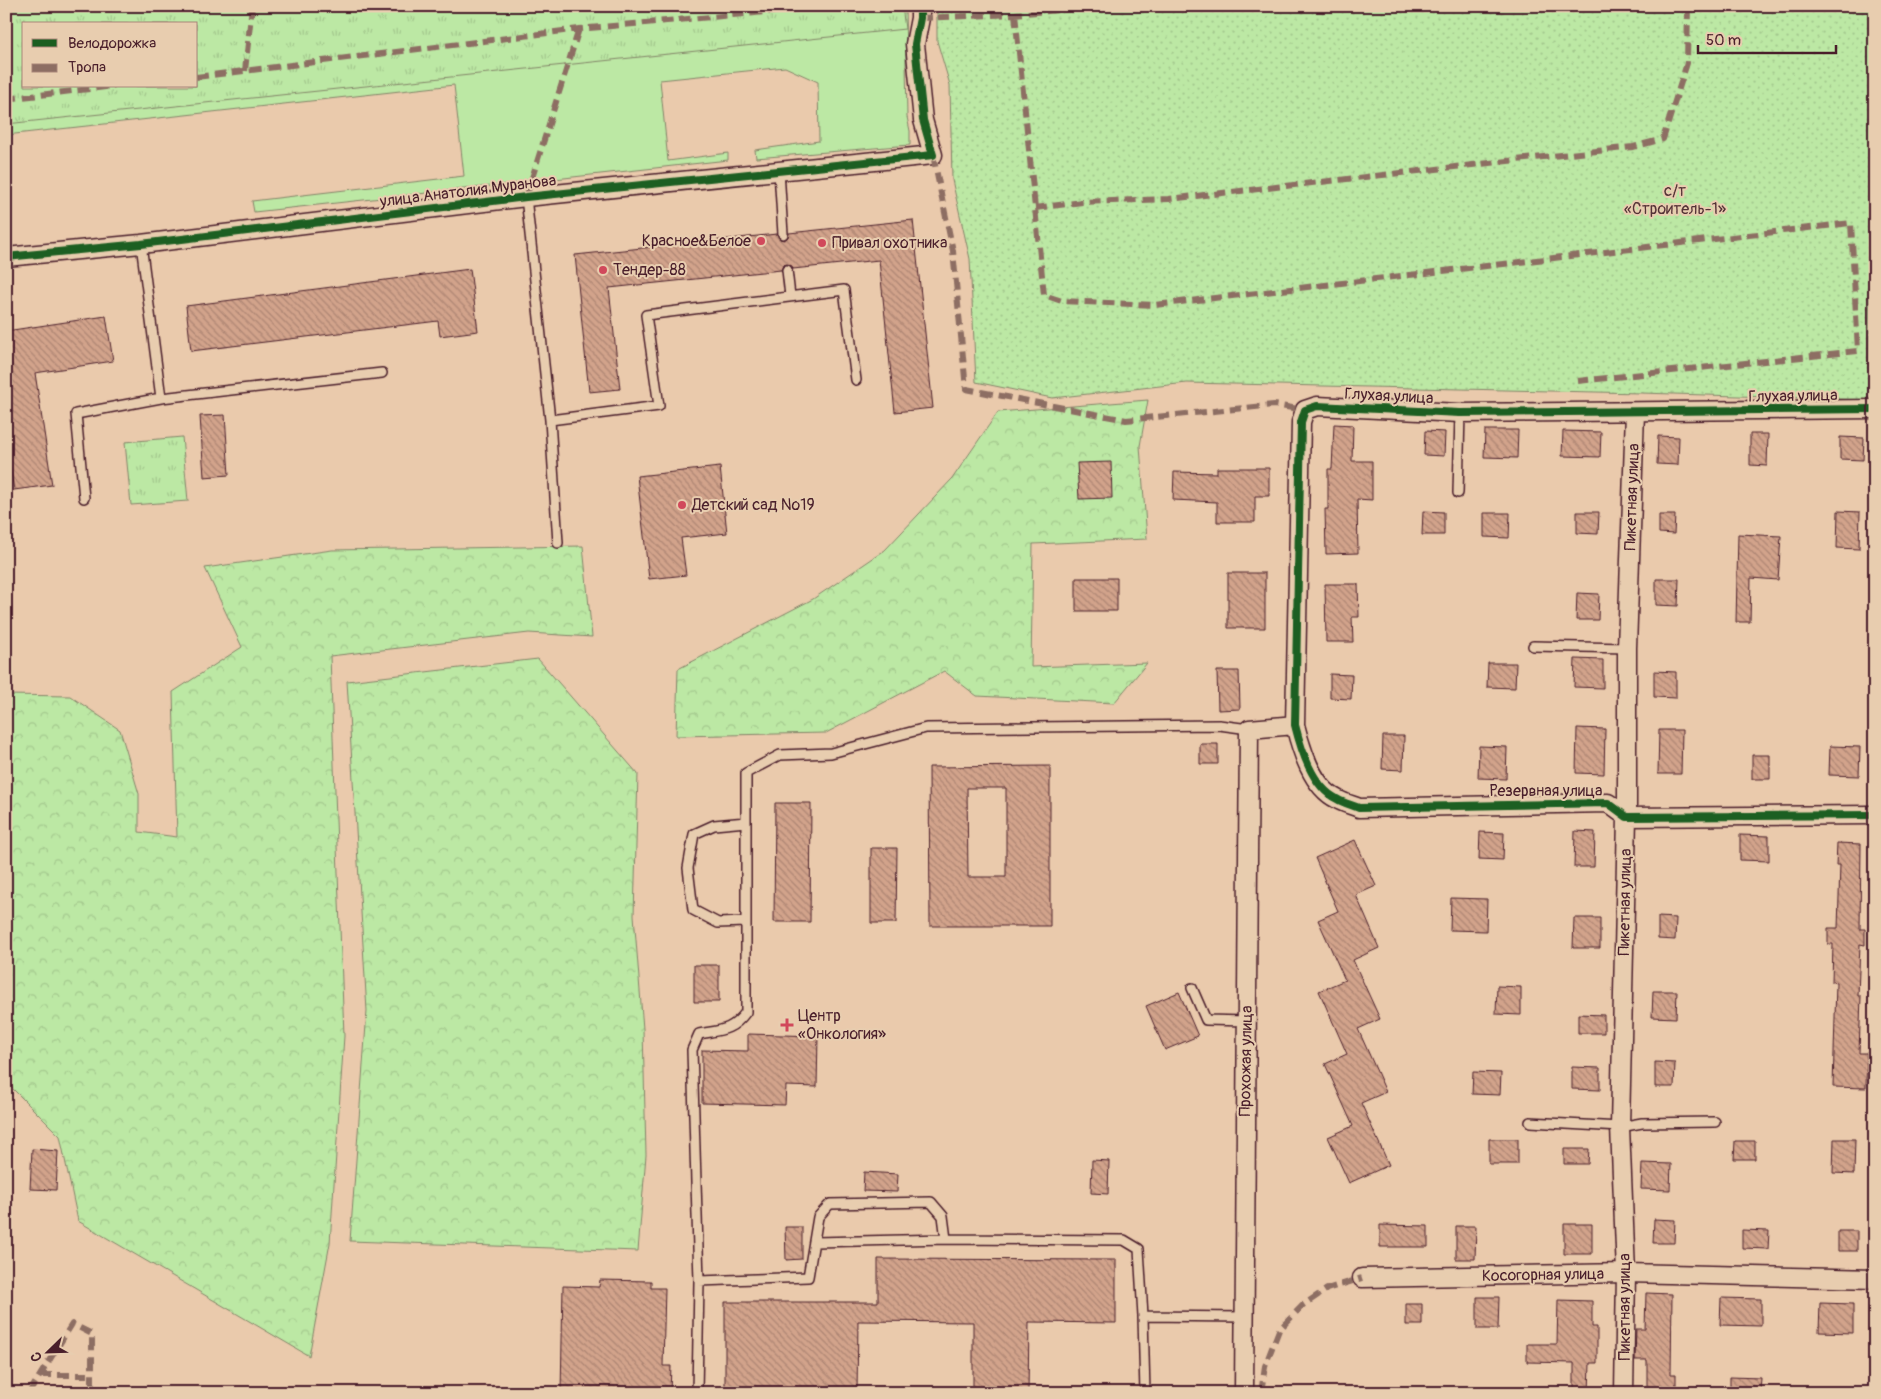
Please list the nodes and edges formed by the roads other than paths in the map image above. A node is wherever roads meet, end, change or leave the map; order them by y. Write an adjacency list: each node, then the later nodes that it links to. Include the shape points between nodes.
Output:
1 (920, 6): 2 (street, улица Анатолия Муранова, via 915,44 923,120 932,155)
2 (779, 171): 3 (street, улица Анатолия Муранова); 4 (lane)
3 (526, 197): 5 (street, улица Анатолия Муранова); 15 (lane)
4 (783, 234)
5 (141, 244): 6 (street, улица Анатолия Муранова); 11 (lane)
6 (6, 256)
7 (787, 270): 8 (lane)
8 (790, 296): 10 (lane, via 844,290); 15 (lane, via 646,315 660,406)
9 (382, 373): 11 (lane)
10 (856, 380)
11 (161, 398): 17 (lane, via 76,414)
12 (1875, 409): 13 (street, Глухая улица)
13 (1635, 412): 14 (street, Глухая улица); 20 (street, Пикетная улица)
14 (1460, 413): 16 (lane); 21 (street, Глухая улица, via 1317,406 1305,410 1300,422)
15 (550, 420): 18 (lane)
16 (1458, 492)
17 (84, 498)
18 (558, 543)
19 (1533, 646): 20 (lane)
20 (1627, 648): 25 (street, Пикетная улица)
21 (1295, 725): 22 (street); 23 (street, Глухая улица, via 1302,752 1312,772)
22 (1249, 729): 26 (lane, via 1218,725 926,728 831,753 780,755 746,773); 29 (street, Прохожая улица)
23 (1335, 799): 25 (street, Резервная улица, via 1359,808 1608,803)
24 (1875, 816): 25 (street)
25 (1627, 817): 32 (street, Пикетная улица)
26 (746, 822): 27 (lane); 27 (lane, via 714,824 694,834 688,868 693,910 718,923)
27 (746, 922): 38 (lane, via 746,1012 737,1024 699,1034 692,1050)
28 (1192, 988): 29 (lane, via 1206,1020)
29 (1247, 1021): 40 (street, Прохожая улица)
30 (1530, 1122): 32 (lane)
31 (1715, 1122): 32 (lane, via 1642,1123)
32 (1620, 1127): 35 (street, Пикетная улица)
33 (946, 1239): 34 (lane); 34 (lane, via 943,1216 931,1202 830,1204 818,1217); 39 (lane, via 1124,1240 1138,1249)
34 (815, 1242): 38 (lane, via 808,1277)
35 (1626, 1274): 36 (street, Косогорная улица); 37 (street, Косогорная улица); 44 (street, Пикетная улица)
36 (1362, 1278)
37 (1875, 1280)
38 (699, 1281): 41 (lane)
39 (1143, 1316): 40 (lane); 42 (lane)
40 (1244, 1317): 43 (street, Прохожая улица)
41 (697, 1393)
42 (1145, 1393)
43 (1244, 1393)
44 (1624, 1393)

